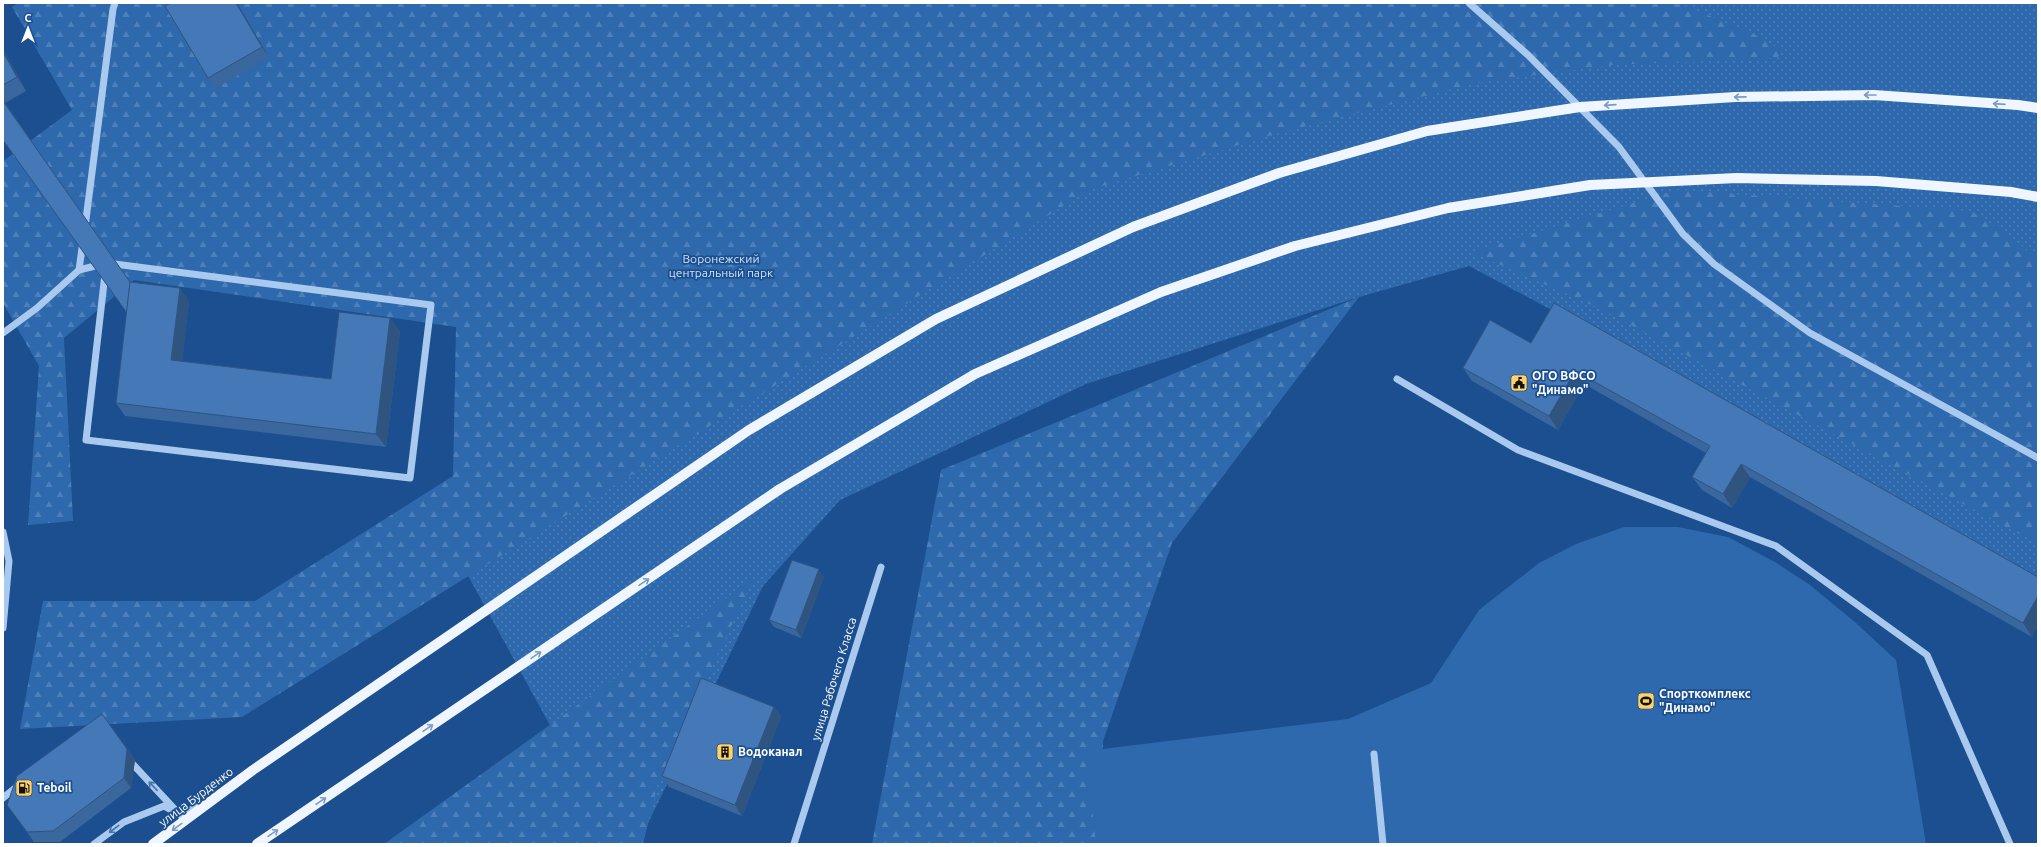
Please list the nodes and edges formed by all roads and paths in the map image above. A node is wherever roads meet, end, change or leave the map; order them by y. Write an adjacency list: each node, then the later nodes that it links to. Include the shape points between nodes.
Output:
1 (115, 3): 6 (street)
2 (1469, 3): 9 (street, via 1528,55 1619,147 1683,234 1714,264 1810,333)
3 (2038, 108): 17 (main road, улица Бурденко, one-way to 17, via 1874,95 1735,97 1580,107 1428,131 1280,173 1133,227 936,319 749,430 253,770)
4 (2038, 197): 21 (main road, one-way to 4, via 780,489 975,374 1161,292 1310,242 1448,208 1590,185 1737,178 1860,181 2011,192)
5 (106, 263): 5 (street, via 431,305 410,478 86,440); 6 (street)
6 (79, 270): 7 (street, via 37,308)
7 (3, 333)
8 (1397, 379): 24 (street, via 1518,450 1776,546 1927,656)
9 (2038, 458)
10 (3, 532): 12 (street, via 9,561)
11 (881, 566): 22 (street, улица Рабочего Класса)
12 (3, 628)
13 (121, 751): 18 (street, one-way to 13)
14 (1374, 754): 23 (street)
15 (27, 777): 16 (street)
16 (3, 798)
17 (212, 801): 18 (street); 20 (main road, улица Бурденко, one-way to 20)
18 (180, 815): 19 (street, one-way to 19, via 164,806 124,822)
19 (94, 844)
20 (153, 844)
21 (257, 844)
22 (794, 844)
23 (1383, 844)
24 (2010, 844)

